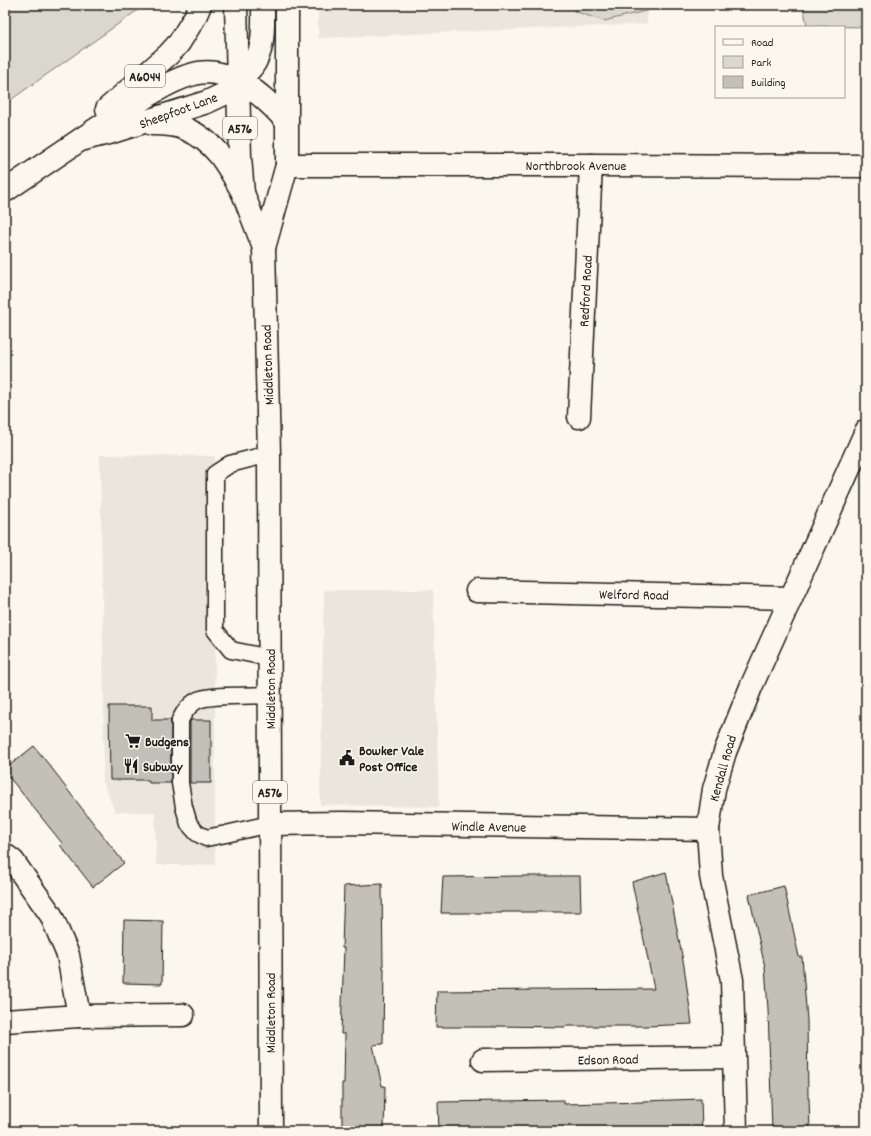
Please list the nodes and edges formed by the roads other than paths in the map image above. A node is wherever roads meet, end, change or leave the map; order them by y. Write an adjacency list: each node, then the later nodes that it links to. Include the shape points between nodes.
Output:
1 (200, 5): 8 (main road, Sheepfoot Lane / A6044, via 179,43 107,108)
2 (236, 5): 5 (main road, Middleton Road / A576)
3 (263, 5): 5 (main road, via 263,37 259,54 252,67)
4 (287, 5): 6 (main road, Middleton Road / A576)
5 (239, 81): 6 (main road, A576, via 257,92); 7 (main road, Sheepfoot Lane / A6044, via 224,94 207,102); 8 (main road, Sheepfoot Lane / A6044, via 217,72 183,77 147,96); 13 (main road, Middleton Road / A576)
6 (287, 122): 9 (main road, Middleton Road / A576)
7 (143, 123): 8 (main road, Sheepfoot Lane / A6044); 13 (main road, A6044, via 185,128 205,139 224,160)
8 (80, 140): 12 (main road, Sheepfoot Lane / A6044)
9 (287, 165): 10 (main road, Northbrook Avenue); 14 (main road, Middleton Road / A576)
10 (591, 165): 11 (main road, Northbrook Avenue); 15 (main road, Redford Road)
11 (866, 166)
12 (5, 191)
13 (243, 193): 14 (main road, Middleton Road / A576)
14 (264, 248): 17 (main road, Middleton Road / A576)
15 (579, 417)
16 (866, 431): 19 (main road, Kendall Road)
17 (269, 454): 20 (main road, Middleton Road / A576); 20 (lane, via 230,464 215,474 215,544 216,630 231,650)
18 (478, 591): 19 (main road, Welford Road)
19 (791, 598): 23 (main road, Kendall Road, via 725,752 714,789)
20 (270, 658): 21 (main road, Middleton Road / A576)
21 (270, 695): 22 (main road, Middleton Road / A576); 22 (lane, via 207,697 196,700 185,710 180,720 180,784 189,824 206,838)
22 (270, 824): 23 (main road, Windle Avenue); 30 (main road, Middleton Road / A576)
23 (708, 829): 28 (main road, Kendall Road, via 711,876 732,980)
24 (5, 855): 26 (main road, via 13,861 51,914 68,955)
25 (183, 1015): 26 (main road)
26 (79, 1016): 27 (main road)
27 (5, 1021)
28 (734, 1057): 29 (main road, Edson Road); 31 (main road, Kendall Road)
29 (483, 1060)
30 (271, 1131)
31 (736, 1131)

